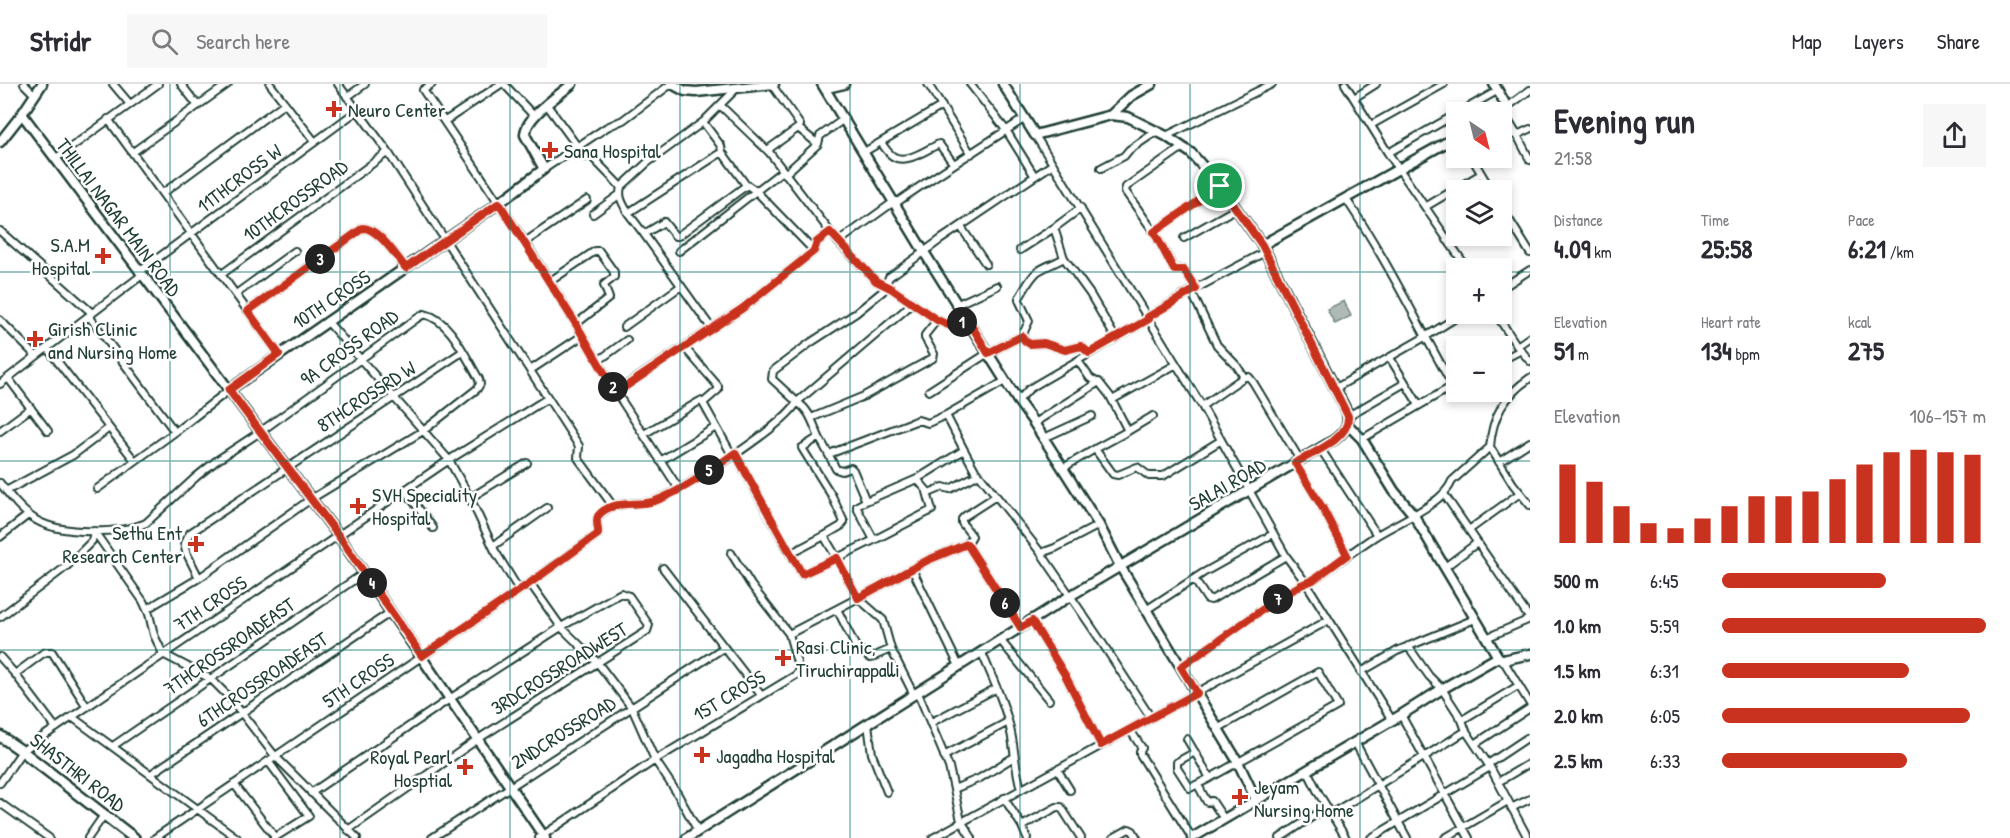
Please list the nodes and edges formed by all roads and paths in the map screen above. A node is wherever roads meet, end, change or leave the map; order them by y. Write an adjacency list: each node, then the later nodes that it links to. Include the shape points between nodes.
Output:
1 (24, 84): 30 (street)
2 (42, 84): 30 (street)
3 (113, 84): 36 (street)
4 (158, 84): 36 (street)
5 (181, 84): 39 (street)
6 (228, 84): 39 (street)
7 (270, 84): 34 (street)
8 (338, 84): 31 (street)
9 (365, 84): 31 (street)
10 (417, 84): 28 (street)
11 (432, 84): 28 (street)
12 (502, 84): 44 (street); 49 (street)
13 (573, 84): 37 (street)
14 (671, 84): 26 (street, via 696,92); 66 (street, via 623,120)
15 (773, 84): 26 (street); 53 (street, via 799,123)
16 (823, 84): 17 (street); 47 (street)
17 (844, 84)
18 (927, 84): 40 (street)
19 (970, 84): 55 (street)
20 (1003, 84): 45 (street)
21 (1152, 84): 43 (street, via 1131,96)
22 (1272, 84): 60 (street)
23 (1345, 84): 32 (street)
24 (1376, 84): 32 (street)
25 (1444, 84): 51 (street)
26 (738, 87): 38 (street)
27 (1495, 88): 33 (street)
28 (423, 90): 49 (street)
29 (1530, 90): 35 (street)
30 (34, 94): 42 (street)
31 (347, 97): 41 (street)
32 (1354, 98): 51 (street)
33 (1474, 102)
34 (285, 103): 62 (street); 91 (street)
35 (1512, 103)
36 (129, 104): 46 (street)
37 (547, 105): 44 (street); 66 (street)
38 (720, 105): 50 (street); 71 (street)
39 (198, 106): 68 (street)
40 (942, 106): 63 (street); 74 (street)
41 (358, 110): 62 (street, 11THCROSS W); 69 (street)
42 (22, 114): 61 (street); 75 (street, THILLAI NAGAR MAIN ROAD)
43 (1111, 115): 56 (street, via 1128,117); 58 (street)
44 (534, 116): 81 (street, via 525,135)
45 (1025, 118): 55 (street); 58 (street)
46 (108, 119): 68 (street); 75 (street)
47 (844, 119): 65 (street, via 820,136); 72 (street)
48 (1446, 120): 73 (street)
49 (445, 121): 96 (street)
50 (703, 122): 70 (street); 89 (street)
51 (1371, 125): 73 (street)
52 (1512, 127): 59 (street)
53 (798, 128): 65 (street); 71 (street)
54 (1530, 129): 59 (street)
55 (1006, 130): 74 (street); 85 (street)
56 (1156, 131): 60 (street); 79 (street)
57 (1512, 134): 59 (street)
58 (1035, 135): 78 (street)
59 (1517, 135): 76 (street)
60 (1166, 136): 67 (street)
61 (0, 142)
62 (315, 142): 108 (street, 11THCROSS W)
63 (881, 142): 72 (street); 77 (street, via 901,158 926,152 939,144)
64 (1446, 143): 82 (street)
65 (818, 144): 83 (street)
66 (578, 146): 81 (street); 89 (street, via 585,157 590,155)
67 (1183, 147): 88 (street); 107 (street, via 1125,188)
68 (133, 152): 91 (street)
69 (388, 152): 112 (street); 127 (street, 10THCROSSROAD)
70 (722, 152): 87 (street); 100 (street)
71 (769, 152): 83 (street)
72 (864, 152): 95 (street)
73 (1388, 153): 82 (street)
74 (971, 154): 77 (street)
75 (55, 159): 126 (street, THILLAI NAGAR MAIN ROAD)
76 (1530, 160)
77 (953, 163): 95 (street)
78 (1053, 164): 85 (street); 99 (street)
79 (1101, 168)
80 (1477, 168): 84 (street)
81 (544, 169): 96 (street, 10TH CROSS)
82 (1399, 169): 93 (street); 98 (street)
83 (784, 172): 90 (street); 106 (street)
84 (1480, 174): 86 (street); 98 (street)
85 (1034, 176): 103 (street)
86 (1484, 180)
87 (746, 185): 90 (street); 109 (street, via 678,236 664,222)
88 (1220, 186): 97 (street); 107 (street)
89 (621, 187): 92 (street)
90 (756, 191): 118 (street); 119 (street)
91 (163, 193): 108 (street)
92 (620, 195): 100 (street); 101 (street)
93 (1346, 199): 115 (street); 153 (street, via 1366,228)
94 (587, 201): 114 (street)
95 (895, 202): 113 (street); 120 (street)
96 (499, 203): 112 (street, 10TH CROSS); 114 (street)
97 (1237, 207): 110 (street); 115 (street)
98 (1425, 207): 111 (street)
99 (1081, 208): 104 (street); 140 (street)
100 (628, 213): 109 (street)
101 (593, 214)
102 (1512, 224): 121 (street)
103 (961, 226): 120 (street); 123 (street)
104 (1054, 228): 116 (street); 122 (street)
105 (0, 231): 138 (street)
106 (830, 232): 113 (street); 119 (street, via 817,242)
107 (1154, 232): 133 (street, via 1174,270 1184,270)
108 (192, 233): 126 (street, 11THCROSS W); 127 (street)
109 (644, 234): 130 (street)
110 (1184, 238)
111 (1446, 238)
112 (445, 240): 124 (street, 10TH CROSS); 170 (street)
113 (838, 242): 131 (street)
114 (525, 243): 128 (street)
115 (1264, 248): 133 (street); 179 (street)
116 (1020, 250)
117 (295, 251): 134 (street)
118 (679, 251)
119 (814, 251): 148 (street)
120 (924, 252): 131 (street, via 889,277); 136 (street)
121 (1530, 253)
122 (1064, 258): 150 (street, via 1038,272 1019,297 1029,321); 151 (street)
123 (986, 264)
124 (406, 268): 137 (street, via 376,233 363,228); 143 (street, 10TH CROSS)
125 (1530, 270): 129 (street)
126 (141, 273): 138 (street, 11THCROSS W); 180 (street, THILLAI NAGAR MAIN ROAD)
127 (222, 274): 134 (street)
128 (549, 282): 144 (street); 144 (street, via 595,251 614,272 614,277 604,285 609,298)
129 (1512, 282)
130 (681, 286): 147 (street); 148 (street)
131 (885, 286): 135 (street); 188 (street, via 856,313 773,371 772,379)
132 (997, 286): 136 (street)
133 (1194, 290): 140 (street); 172 (street, via 1217,345)
134 (236, 294): 137 (street)
135 (912, 302): 142 (street); 188 (street)
136 (958, 304): 139 (street)
137 (248, 311): 162 (street)
138 (91, 315): 155 (street, 11THCROSS W); 205 (street)
139 (967, 318): 142 (street, via 953,327); 159 (street)
140 (1148, 318): 151 (street); 169 (street)
141 (0, 320): 163 (street)
142 (937, 320): 196 (street, via 925,335 933,358 864,396)
143 (327, 321): 162 (street, 10TH CROSS); 165 (street)
144 (576, 324): 149 (street)
145 (1447, 324): 153 (street)
146 (1503, 324): 157 (street)
147 (624, 327)
148 (712, 329): 156 (street)
149 (582, 336): 166 (street); 170 (street)
150 (1022, 336): 159 (street); 160 (street, via 1030,344 1044,343 1065,350 1081,346)
151 (1115, 337): 160 (street)
152 (1530, 337): 157 (street)
153 (1425, 338): 164 (street); 171 (street)
154 (627, 340): 166 (street)
155 (47, 348): 163 (street, 11THCROSS W); 200 (street)
156 (685, 348): 183 (street); 189 (street, via 718,386)
157 (1519, 348): 161 (street); 168 (street)
158 (462, 352): 165 (street, 9A CROSS ROAD, via 446,326 435,316 424,314); 184 (street, 8THCROSSRD W); 203 (street, 9A CROSS ROAD, via 480,384)
159 (988, 353): 175 (street); 182 (street)
160 (1089, 353): 167 (street)
161 (1512, 353)
162 (279, 354): 180 (street, 10TH CROSS)
163 (36, 356): 173 (street, 11THCROSS W)
164 (1390, 358): 177 (street); 179 (street)
165 (361, 360): 184 (street); 206 (street, 9A CROSS ROAD)
166 (598, 361): 183 (street)
167 (1078, 361): 176 (street); 187 (street, via 1029,389)
168 (1530, 361)
169 (1175, 365): 186 (street); 191 (street)
170 (531, 372): 185 (street)
171 (1446, 372)
172 (1244, 377): 191 (street); 222 (street, via 1253,382)
173 (8, 378): 178 (street, 11THCROSS W); 192 (street)
174 (1530, 378): 213 (street, via 1500,407 1493,422)
175 (1005, 381): 187 (street); 193 (street)
176 (1096, 382): 186 (street); 198 (street)
177 (1405, 383): 190 (street); 197 (street)
178 (0, 384)
179 (1334, 389): 197 (street)
180 (229, 390): 205 (street, 10TH CROSS); 206 (street, THILLAI NAGAR MAIN ROAD)
181 (1446, 390): 190 (street)
182 (929, 391)
183 (616, 393): 207 (street)
184 (394, 397): 203 (street); 225 (street, 8THCROSSRD W)
185 (548, 398): 219 (street, 7TH CROSS); 242 (street, via 579,447 578,458)
186 (1112, 400): 204 (street)
187 (1018, 401): 198 (street)
188 (797, 402): 196 (street); 217 (street, via 788,415)
189 (703, 403): 199 (street); 207 (street, via 700,401)
190 (1419, 405): 210 (street)
191 (1202, 406): 211 (street)
192 (31, 408): 201 (street); 202 (street)
193 (946, 415): 216 (street); 218 (street, via 928,423 918,420)
194 (1092, 416): 209 (street)
195 (1153, 416): 204 (street)
196 (812, 418): 208 (street)
197 (1348, 421): 210 (street); 214 (street, SALAI ROAD, via 1339,437)
198 (1034, 423): 209 (street)
199 (716, 427): 217 (street); 220 (street)
200 (109, 428): 221 (street); 234 (street, via 73,454)
201 (0, 431)
202 (48, 431)
203 (423, 431): 219 (street); 240 (street, 9A CROSS ROAD)
204 (1128, 431): 215 (street)
205 (176, 432): 221 (street, 10TH CROSS)
206 (261, 432): 225 (street, THILLAI NAGAR MAIN ROAD); 250 (street, 9A CROSS ROAD, via 196,477 146,523 123,530)
207 (644, 434): 220 (street)
208 (819, 437): 218 (street); 254 (street, via 802,448 844,522)
209 (1044, 438): 226 (street)
210 (1362, 439): 246 (street)
211 (1220, 441): 215 (street, via 1156,477 1137,466 1113,474); 232 (street)
212 (1530, 442): 223 (street)
213 (1490, 447): 223 (street); 236 (street, via 1452,481)
214 (1320, 448): 222 (street, SALAI ROAD); 253 (street)
215 (1095, 449): 226 (street)
216 (964, 450): 227 (street); 228 (street)
217 (734, 454): 231 (street); 262 (street)
218 (830, 454): 241 (street, via 838,470 853,469)
219 (448, 460): 233 (street, 7TH CROSS); 239 (street)
220 (660, 460): 231 (street)
221 (135, 461): 230 (street, 10TH CROSS)
222 (1297, 462): 232 (street, SALAI ROAD); 263 (street)
223 (1499, 462): 237 (street)
224 (527, 463): 239 (street)
225 (288, 468): 240 (street, THILLAI NAGAR MAIN ROAD); 271 (street, 8THCROSSRD W, via 186,537 186,552)
226 (1063, 468): 247 (street)
227 (977, 474): 235 (street, via 950,489); 238 (street)
228 (918, 479): 235 (street); 241 (street)
229 (0, 483): 234 (street, 9A CROSS ROAD)
230 (97, 489)
231 (679, 489): 242 (street, via 653,501)
232 (1250, 489): 251 (street); 266 (street, SALAI ROAD)
233 (405, 490): 248 (street); 252 (street, 7TH CROSS)
234 (6, 491): 245 (street, 9A CROSS ROAD)
235 (927, 492): 256 (street, via 932,510)
236 (1444, 494): 246 (street); 249 (street)
237 (1520, 494): 243 (street); 249 (street)
238 (996, 496): 258 (street, via 962,519 972,536); 260 (street)
239 (470, 498): 259 (street)
240 (311, 499): 252 (street, THILLAI NAGAR MAIN ROAD); 271 (street, 9A CROSS ROAD)
241 (866, 501): 256 (street, via 857,508)
242 (613, 506): 273 (street, 5TH CROSS, via 598,516 598,534)
243 (1530, 506)
244 (547, 508): 259 (street)
245 (28, 514): 250 (street, 9A CROSS ROAD, via 49,525); 255 (street)
246 (1413, 514): 253 (street); 267 (street)
247 (1099, 525): 260 (street); 266 (street)
248 (433, 528)
249 (1469, 530): 257 (street)
250 (94, 531): 278 (street); 282 (street, via 92,541 67,566)
251 (1273, 534): 264 (street); 272 (street)
252 (338, 535): 270 (street, THILLAI NAGAR MAIN ROAD); 296 (street, 7TH CROSS)
253 (1377, 535): 263 (street)
254 (824, 536): 262 (street); 265 (street)
255 (0, 537)
256 (874, 540): 265 (street)
257 (1477, 543): 267 (street); 284 (street)
258 (967, 544): 269 (street); 288 (street)
259 (493, 546): 275 (street)
260 (1041, 553): 276 (street)
261 (731, 554): 289 (street)
262 (790, 554): 265 (street, via 804,575)
263 (1347, 555): 274 (street)
264 (1286, 556): 272 (street, via 1211,600); 274 (street)
265 (837, 558): 277 (street)
266 (1120, 566): 276 (street, SALAI ROAD); 280 (street)
267 (1445, 567): 283 (street)
268 (663, 568): 293 (street)
269 (912, 568): 277 (street); 302 (street)
270 (364, 573): 281 (street, THILLAI NAGAR MAIN ROAD); 306 (street, 7THCROSSROADEAST)
271 (199, 578): 278 (street, 9A CROSS ROAD)
272 (1194, 579): 280 (street)
273 (530, 583): 275 (street, 5TH CROSS); 287 (street)
274 (1306, 583): 285 (street); 303 (street)
275 (519, 590): 298 (street, 5TH CROSS)
276 (1070, 596): 286 (street, SALAI ROAD); 321 (street)
277 (858, 598): 279 (street); 294 (street, via 882,620)
278 (147, 609): 296 (street)
279 (837, 609): 289 (street); 294 (street, via 855,645 870,658)
280 (1146, 610): 303 (street)
281 (391, 612): 298 (street, THILLAI NAGAR MAIN ROAD); 318 (street, 6THCROSSROADEAST)
282 (0, 617)
283 (1475, 619): 290 (street); 292 (street)
284 (1530, 619): 290 (street)
285 (1329, 620): 304 (street); 310 (street)
286 (1032, 621): 288 (street, SALAI ROAD); 337 (street)
287 (561, 627): 301 (street); 301 (street, 3RDCROSSROADWEST, via 621,593 629,596 649,625 648,630); 313 (street)
288 (1021, 628): 291 (street, SALAI ROAD)
289 (789, 634): 312 (street, 1ST CROSS, via 798,673)
290 (1486, 638): 300 (street)
291 (1001, 641): 295 (street, SALAI ROAD); 314 (street)
292 (1408, 646): 304 (street); 309 (street)
293 (723, 648): 312 (street); 317 (street, 2NDCROSSROAD)
294 (891, 649): 311 (street)
295 (982, 653): 302 (street, SALAI ROAD); 308 (street)
296 (163, 654): 306 (street); 315 (street, 7TH CROSS)
297 (1530, 654): 300 (street)
298 (422, 656): 313 (street, THILLAI NAGAR MAIN ROAD); 341 (street, 5TH CROSS)
299 (0, 657): 305 (street)
300 (1501, 658): 307 (street); 309 (street)
301 (597, 662): 317 (street); 333 (street, 3RDCROSSROADWEST)
302 (960, 666): 311 (street, SALAI ROAD)
303 (1181, 667): 310 (street)
304 (1361, 672): 322 (street)
305 (15, 674): 315 (street, via 42,654 52,652); 327 (street)
306 (211, 679): 318 (street); 338 (street, 7THCROSSROADEAST)
307 (1518, 686): 316 (street); 323 (street)
308 (997, 688): 324 (street); 325 (street)
309 (1442, 688): 319 (street); 323 (street)
310 (1197, 693): 321 (street); 329 (street)
311 (916, 694): 325 (street); 326 (street, SALAI ROAD)
312 (761, 695): 345 (street, 1ST CROSS)
313 (451, 698): 333 (street, THILLAI NAGAR MAIN ROAD); 364 (street)
314 (1049, 700)
315 (87, 706): 320 (street, 7TH CROSS)
316 (1530, 706): 336 (street)
317 (632, 708): 345 (street); 358 (street, 2NDCROSSROAD)
318 (242, 713): 341 (street); 352 (street, 6THCROSSROADEAST)
319 (1401, 715): 322 (street); 343 (street)
320 (72, 717): 327 (street, 7TH CROSS); 338 (street)
321 (1151, 718): 328 (street)
322 (1392, 720): 335 (street)
323 (1462, 720): 330 (street)
324 (1008, 722): 342 (street); 344 (street)
325 (930, 723): 342 (street)
326 (868, 724): 363 (street, via 872,754); 382 (street, SALAI ROAD)
327 (56, 728): 339 (street, 7TH CROSS)
328 (1130, 729): 337 (street); 399 (street, via 1142,748 1140,754)
329 (1217, 729): 347 (street); 347 (street, via 1320,672 1338,707)
330 (1466, 731): 336 (street); 343 (street)
331 (0, 736): 339 (main road, SHASTHRI ROAD)
332 (1527, 738): 349 (street)
333 (478, 739): 358 (street, THILLAI NAGAR MAIN ROAD); 381 (street, 3RDCROSSROADWEST)
334 (1187, 739): 340 (street)
335 (1356, 742): 351 (street); 357 (street)
336 (1474, 744): 349 (street)
337 (1101, 745): 350 (street)
338 (113, 746): 352 (street)
339 (22, 751): 355 (street, 7TH CROSS); 375 (main road, SHASTHRI ROAD)
340 (1195, 752): 353 (street); 359 (street, via 1176,764 1187,785)
341 (275, 756): 346 (street, 5TH CROSS); 364 (street)
342 (944, 756): 360 (street)
343 (1424, 756): 357 (street); 365 (street)
344 (1014, 757): 360 (street); 361 (street)
345 (655, 760): 382 (street); 383 (street, 1ST CROSS)
346 (268, 761): 356 (street, 5TH CROSS); 389 (street, via 309,816)
347 (1238, 762): 353 (street); 368 (street)
348 (1530, 763): 354 (street)
349 (1489, 766): 354 (street); 365 (street)
350 (1057, 769): 361 (street); 362 (street)
351 (1307, 770): 368 (street); 371 (street)
352 (152, 774): 373 (street)
353 (1210, 778): 359 (street)
354 (1498, 782): 369 (street)
355 (0, 783)
356 (234, 784): 373 (street, 5TH CROSS); 389 (street)
357 (1378, 784): 374 (street); 378 (street)
358 (510, 785): 383 (street, THILLAI NAGAR MAIN ROAD); 391 (street, 2NDCROSSROAD)
359 (1198, 785): 376 (street, via 1207,802 1212,801)
360 (954, 789): 377 (street)
361 (1021, 789): 366 (street)
362 (1070, 790)
363 (887, 792)
364 (311, 793): 381 (street)
365 (1445, 794): 378 (street); 380 (street)
366 (1004, 798): 377 (street); 379 (street)
367 (1530, 799): 372 (street)
368 (1256, 800): 376 (street)
369 (1508, 801): 372 (street); 380 (street)
370 (0, 803): 384 (street)
371 (1327, 807): 374 (street); 400 (street)
372 (1511, 808): 406 (street)
373 (198, 809): 387 (street, 5TH CROSS); 388 (street)
374 (1330, 814): 401 (street)
375 (104, 815): 385 (street); 386 (main road, SHASTHRI ROAD)
376 (1224, 819): 399 (street)
377 (962, 821): 393 (street); 394 (street)
378 (1398, 822): 402 (street); 403 (street)
379 (1022, 826): 395 (street); 396 (street, via 1061,807)
380 (1463, 828): 404 (street); 405 (street)
381 (348, 830): 390 (street)
382 (698, 831): 392 (street, SALAI ROAD)
383 (543, 837)
384 (49, 838)
385 (88, 838)
386 (134, 838)
387 (155, 838)
388 (237, 838)
389 (275, 838)
390 (357, 838)
391 (432, 838)
392 (687, 838)
393 (933, 838)
394 (972, 838)
395 (1027, 838)
396 (1081, 838)
397 (1113, 838): 398 (street, via 1129,829)
398 (1137, 838)
399 (1192, 838)
400 (1280, 838)
401 (1346, 838)
402 (1371, 838)
403 (1407, 838)
404 (1445, 838)
405 (1469, 838)
406 (1528, 838)

